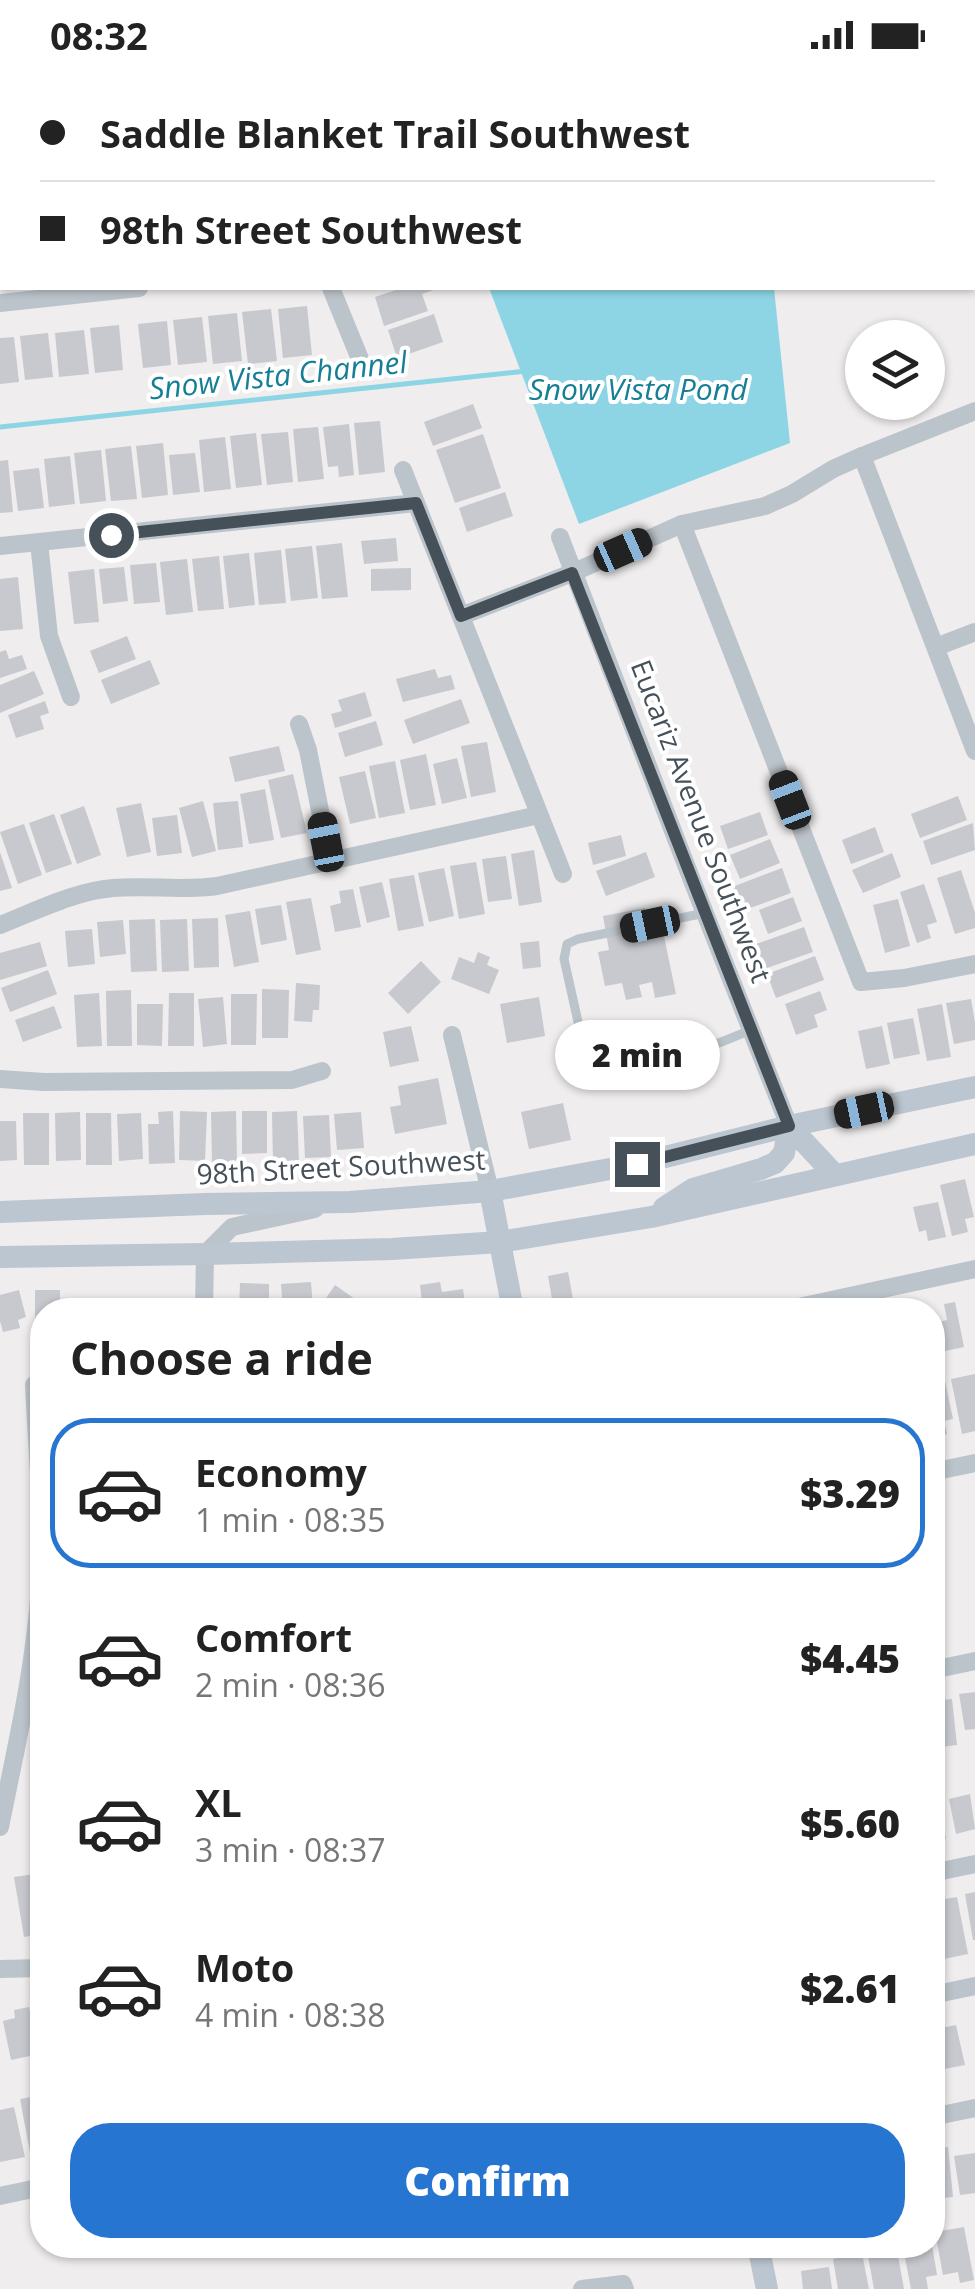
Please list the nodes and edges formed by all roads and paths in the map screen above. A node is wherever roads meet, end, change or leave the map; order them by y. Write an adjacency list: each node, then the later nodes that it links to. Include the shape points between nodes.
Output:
1 (101, 290): 3 (street)
2 (332, 290): 4 (street)
3 (0, 303)
4 (360, 359)
5 (975, 411): 6 (street)
6 (862, 456): 9 (street, via 765,506); 16 (street)
7 (404, 470): 8 (street)
8 (416, 503): 11 (street); 14 (street)
9 (682, 524): 13 (street); 25 (street, via 861,982)
10 (560, 537): 13 (street, Eucariz Avenue Southwest)
11 (39, 542): 12 (street); 17 (street, via 49,636)
12 (0, 546)
13 (572, 573): 14 (street); 23 (street, Eucariz Avenue Southwest)
14 (461, 616): 20 (street)
15 (975, 632): 16 (street)
16 (936, 648): 19 (street)
17 (71, 697)
18 (298, 724): 21 (street)
19 (975, 752)
20 (539, 815): 21 (street); 22 (street)
21 (330, 860): 24 (street, via 198,889 93,890)
22 (563, 874)
23 (704, 913): 26 (street, Eucariz Avenue Southwest); 26 (lane, via 567,944 564,959 584,1053 594,1071 637,1076)
24 (0, 924)
25 (975, 964)
26 (751, 1030): 31 (street, Eucariz Avenue Southwest)
27 (452, 1036): 34 (street)
28 (322, 1070): 29 (street, via 292,1080)
29 (0, 1079)
30 (975, 1087): 31 (main road, 98th Street Southwest)
31 (789, 1126): 33 (main road); 34 (main road, 98th Street Southwest); 37 (main road, via 784,1153 774,1163 693,1189)
32 (975, 1144): 33 (main road)
33 (835, 1175): 37 (main road)
34 (490, 1191): 35 (main road, 98th Street Southwest); 38 (main road)
35 (350, 1202): 36 (main road, 98th Street Southwest); 39 (street, via 232,1227)
36 (0, 1212)
37 (651, 1217): 38 (main road)
38 (500, 1242): 39 (main road); 43 (main road)
39 (205, 1254): 40 (main road); 42 (street)
40 (0, 1256)
41 (975, 1269): 44 (street)
42 (204, 1298)
43 (511, 1298)
44 (841, 1298)
45 (975, 1463): 46 (street)
46 (945, 1469)
47 (975, 1661): 48 (street)
48 (945, 1667)
49 (30, 1676): 50 (street)
50 (0, 1827)
51 (975, 1864): 52 (street)
52 (945, 1871)
53 (30, 1968): 54 (street)
54 (0, 1969)
55 (975, 1986): 56 (street)
56 (945, 1992)
57 (975, 2108): 58 (street)
58 (945, 2114)
59 (30, 2190): 60 (street)
60 (0, 2196)
61 (761, 2258): 64 (main road)
62 (624, 2287): 63 (street)
63 (582, 2289)
64 (767, 2289)

